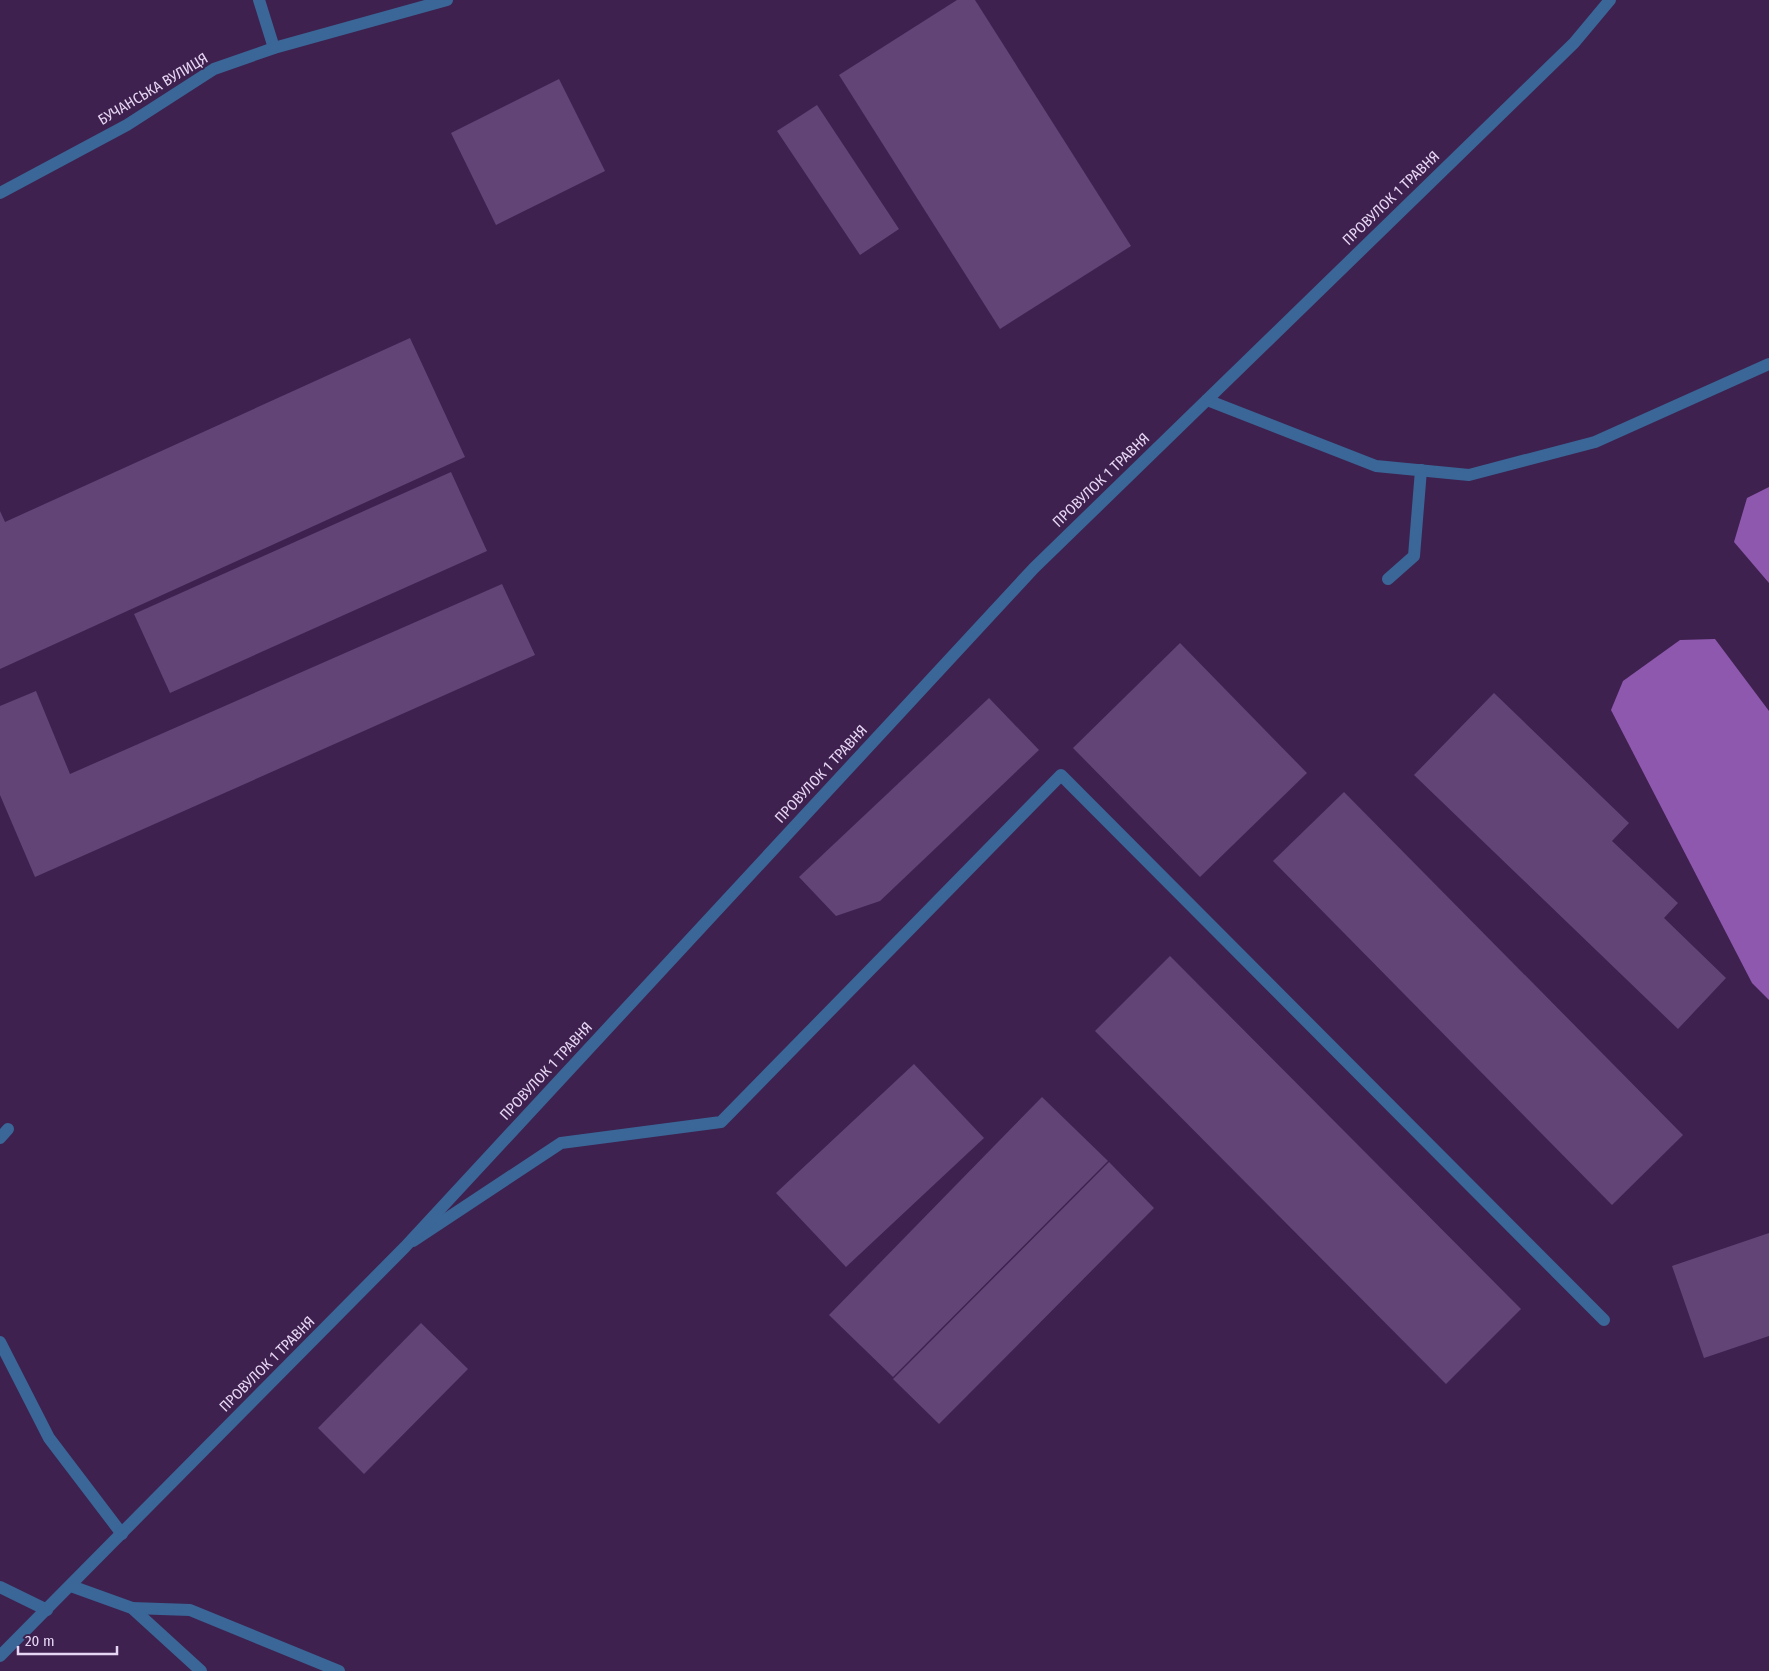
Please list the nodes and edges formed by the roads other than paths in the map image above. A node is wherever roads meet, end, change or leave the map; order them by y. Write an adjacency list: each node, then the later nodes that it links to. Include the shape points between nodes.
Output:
1 (259, 0): 4 (street)
2 (447, 0): 4 (street, БУЧАНСЬКА ВУЛИЦЯ)
3 (1610, 0): 7 (street, ПРОВУЛОК 1 ТРАВНЯ, via 1574,43)
4 (274, 48): 5 (street, БУЧАНСЬКА ВУЛИЦЯ, via 214,70 127,124)
5 (0, 193)
6 (1769, 364): 8 (street, via 1595,442 1469,475)
7 (1207, 400): 8 (street, via 1376,466); 10 (street, ПРОВУЛОК 1 ТРАВНЯ, via 1034,568)
8 (1421, 470): 9 (street, via 1414,556)
9 (1388, 578)
10 (405, 1247): 11 (street, via 561,1142 721,1122 1061,775); 13 (street, ПРОВУЛОК 1 ТРАВНЯ)
11 (1604, 1320)
12 (0, 1342): 13 (street, via 49,1438)
13 (122, 1534): 14 (street, ПРОВУЛОК 1 ТРАВНЯ)
14 (71, 1586): 16 (street); 17 (street, ПРОВУЛОК 1 ТРАВНЯ)
15 (0, 1587): 17 (street)
16 (132, 1608): 19 (street); 20 (street, via 190,1610)
17 (47, 1610): 18 (street, ПРОВУЛОК 1 ТРАВНЯ)
18 (0, 1656)
19 (201, 1671)
20 (339, 1671)

